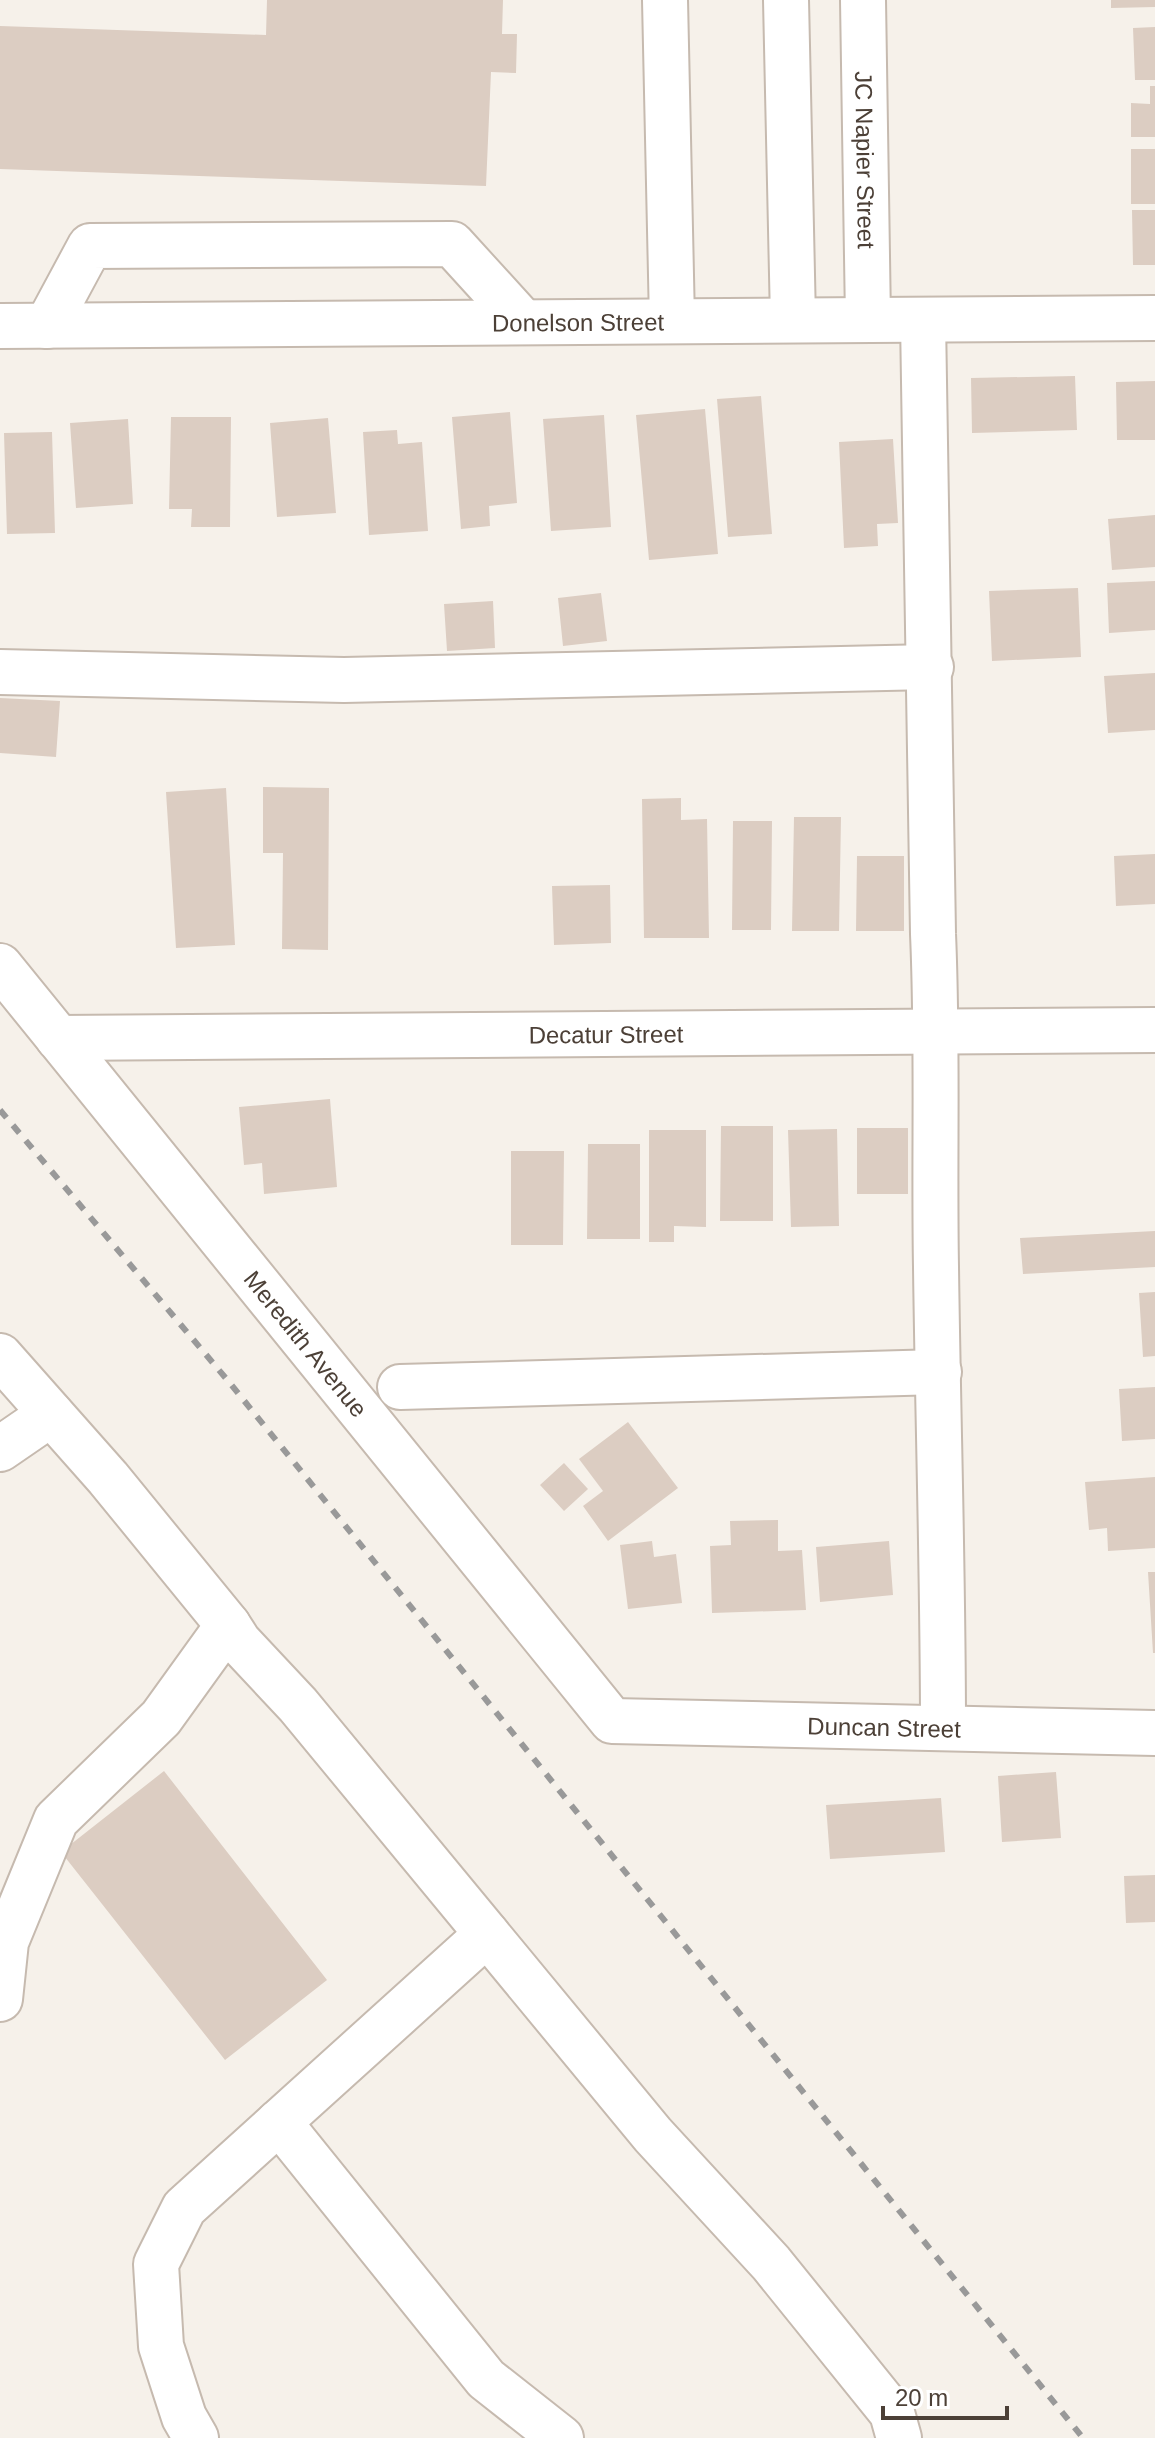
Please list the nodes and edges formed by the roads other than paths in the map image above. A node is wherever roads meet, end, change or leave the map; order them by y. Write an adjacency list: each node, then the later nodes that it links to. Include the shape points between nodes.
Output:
1 (665, 0): 8 (street)
2 (786, 0): 5 (street)
3 (863, 0): 6 (street, JC Napier Street)
4 (1155, 318): 7 (street, Donelson Street)
5 (793, 320): 6 (street, Donelson Street); 8 (street, Donelson Street)
6 (868, 320): 7 (street, Donelson Street)
7 (923, 320): 12 (street)
8 (672, 321): 9 (street, Donelson Street)
9 (523, 322): 11 (street, Donelson Street); 11 (street, via 452,244 90,246)
10 (0, 326): 11 (street, Donelson Street)
11 (47, 326)
12 (931, 667): 13 (street, via 344,680); 16 (street)
13 (0, 672)
14 (0, 966): 17 (street, Meredith Avenue)
15 (1155, 1030): 16 (street, Decatur Street)
16 (937, 1032): 17 (street, Decatur Street); 19 (street)
17 (58, 1038): 24 (street, Meredith Avenue)
18 (0, 1356): 21 (street)
19 (939, 1372): 20 (street); 25 (street)
20 (400, 1387)
21 (51, 1414): 22 (street); 23 (street)
22 (0, 1449)
23 (228, 1625): 27 (street); 28 (street, via 161,1718 56,1820)
24 (612, 1721): 25 (street, Duncan Street)
25 (943, 1728): 26 (street, Duncan Street)
26 (1155, 1733)
27 (487, 1934): 30 (street); 33 (street, via 653,2135 780,2274 892,2413)
28 (3, 1942): 29 (street)
29 (0, 1999)
30 (279, 2122): 31 (street, via 184,2208 156,2264 161,2346); 32 (street, via 486,2379)
31 (196, 2438)
32 (561, 2438)
33 (899, 2438)

